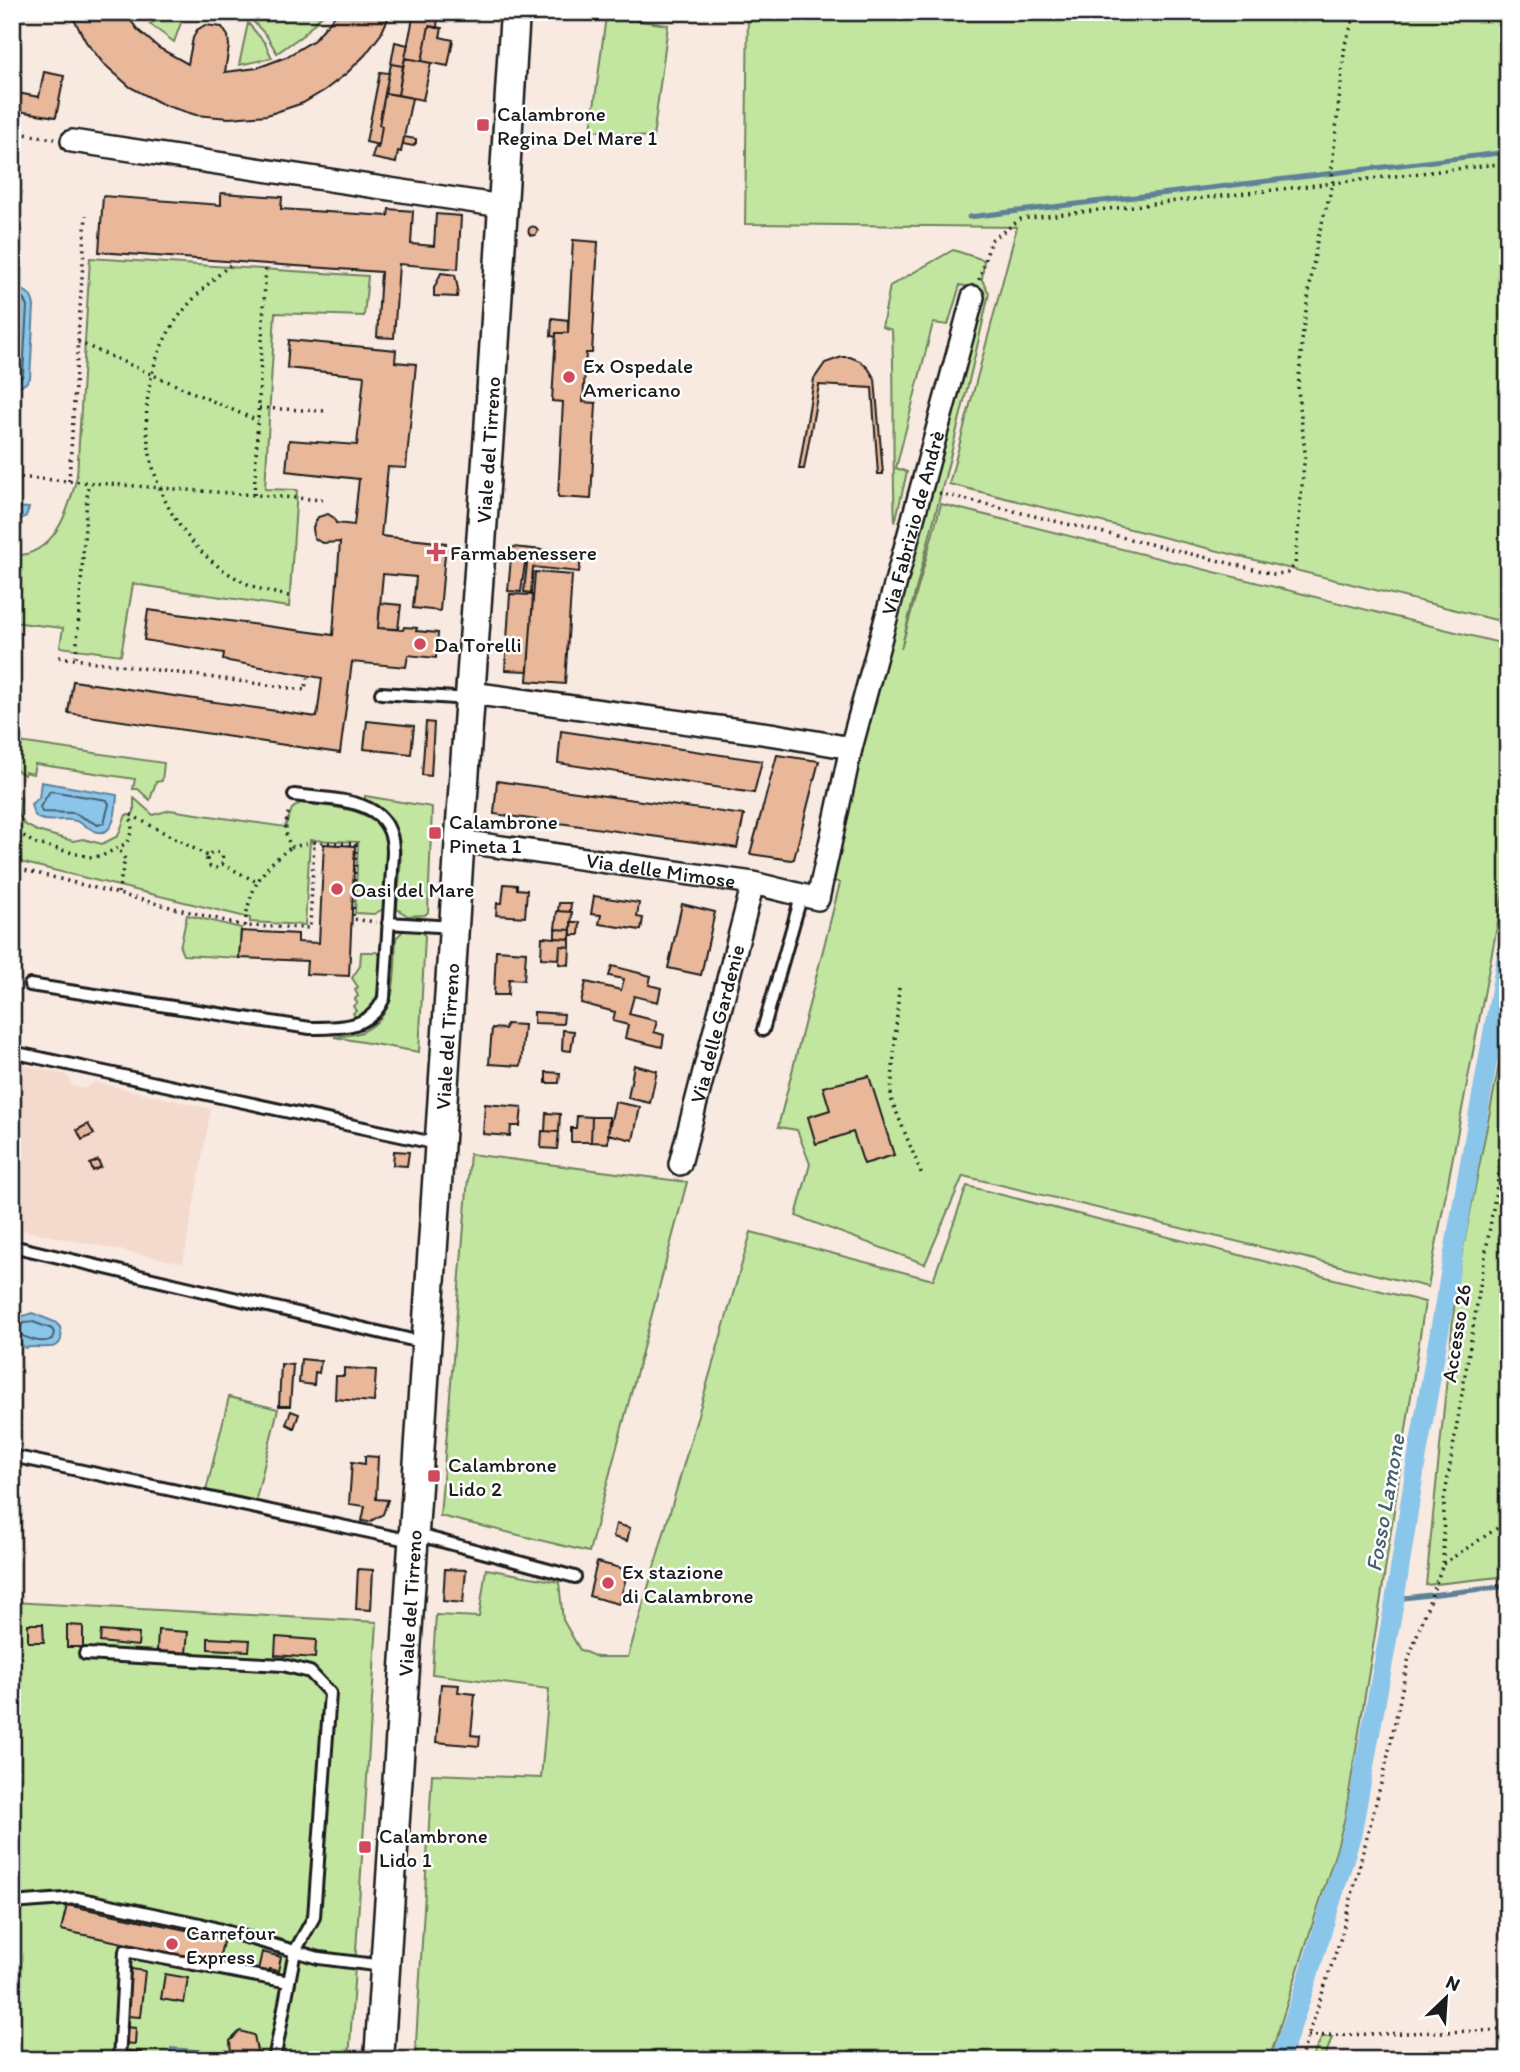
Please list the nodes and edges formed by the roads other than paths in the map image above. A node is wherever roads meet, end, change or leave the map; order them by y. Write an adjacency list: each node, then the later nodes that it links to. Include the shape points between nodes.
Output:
1 (515, 12): 3 (main road, Viale del Tirreno)
2 (72, 141): 3 (street)
3 (502, 206): 6 (main road, Viale del Tirreno)
4 (973, 297): 7 (street, Via Fabrizio de Andrè)
5 (382, 693): 6 (lane)
6 (470, 696): 7 (street); 9 (main road, Viale del Tirreno)
7 (851, 748): 11 (street, Via Fabrizio de Andrè)
8 (294, 795): 12 (lane, via 365,807 387,821 393,843)
9 (460, 841): 10 (street, Via delle Mimose); 13 (main road, Viale del Tirreno)
10 (753, 883): 11 (street, Via delle Mimose); 18 (street, Via delle Gardenie)
11 (810, 897): 15 (lane)
12 (388, 923): 13 (lane); 14 (lane, via 384,998 367,1019 346,1028 310,1028)
13 (454, 927): 17 (main road, Viale del Tirreno)
14 (30, 985)
15 (762, 1030)
16 (12, 1052): 17 (lane)
17 (441, 1145): 20 (main road, Viale del Tirreno)
18 (680, 1164)
19 (12, 1246): 20 (lane)
20 (428, 1344): 22 (main road, Viale del Tirreno)
21 (12, 1456): 22 (lane)
22 (415, 1538): 23 (lane); 27 (main road, Viale del Tirreno)
23 (575, 1577)
24 (85, 1654): 26 (lane, via 283,1665 310,1672 330,1693 314,1917)
25 (12, 1903): 26 (lane, via 77,1898 200,1924)
26 (295, 1951): 27 (lane); 28 (lane)
27 (386, 1966): 31 (main road, Viale del Tirreno)
28 (289, 1982): 29 (lane, via 125,1951); 30 (lane)
29 (119, 2060)
30 (274, 2060)
31 (379, 2060)

